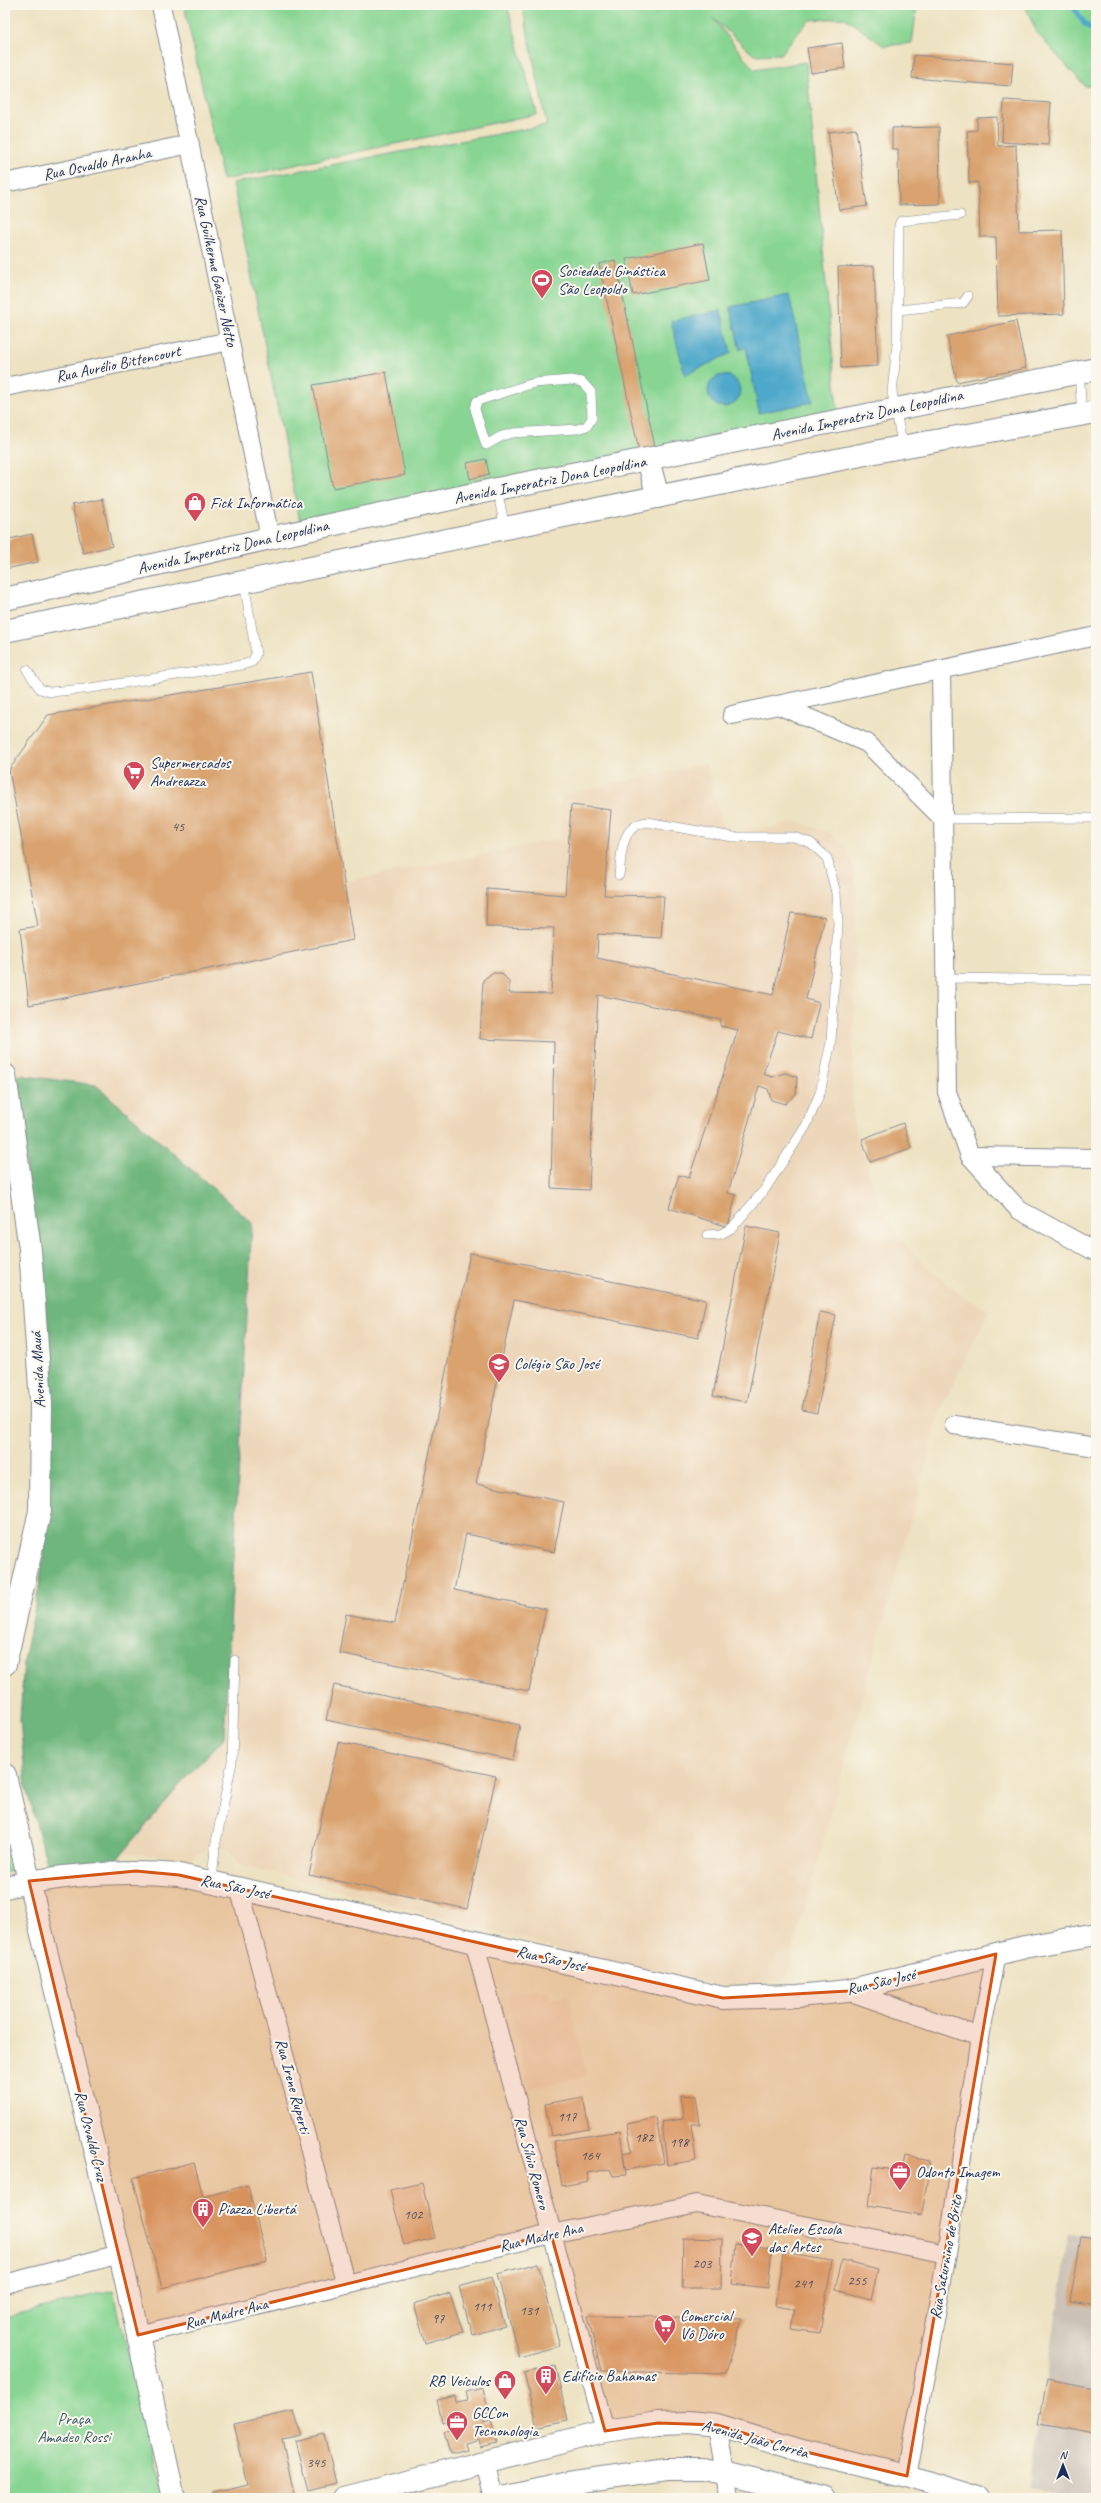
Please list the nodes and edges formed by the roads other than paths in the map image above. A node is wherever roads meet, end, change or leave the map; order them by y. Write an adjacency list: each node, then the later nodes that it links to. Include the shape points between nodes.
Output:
1 (161, 5): 2 (street, Rua Guilherme Gaeizer Netto)
2 (190, 144): 3 (street, Rua Osvaldo Aranha); 7 (street, Rua Guilherme Gaeizer Netto)
3 (5, 183)
4 (960, 215): 6 (lane, via 901,221 899,224)
5 (968, 296): 6 (lane, via 963,302)
6 (899, 310): 10 (lane, via 892,392)
7 (230, 341): 9 (street, Rua Aurélio Bittencourt); 18 (street, Rua Guilherme Gaeizer Netto)
8 (1087, 371): 10 (main road, Avenida Imperatriz Dona Leopoldina); 11 (lane)
9 (5, 387)
10 (894, 408): 13 (lane); 14 (main road, Avenida Imperatriz Dona Leopoldina)
11 (1089, 413): 13 (main road, Avenida Imperatriz Dona Leopoldina)
12 (486, 445): 12 (lane, via 513,433 577,429 587,426 592,418 591,392 582,382 571,380 534,383 482,398 477,401 475,409)
13 (903, 446): 16 (main road, Avenida Imperatriz Dona Leopoldina)
14 (648, 460): 15 (main road, Avenida Imperatriz Dona Leopoldina); 16 (main road)
15 (497, 489): 17 (lane); 18 (main road, Avenida Imperatriz Dona Leopoldina)
16 (658, 496): 17 (main road, Avenida Imperatriz Dona Leopoldina)
17 (505, 528): 19 (main road, Avenida Imperatriz Dona Leopoldina)
18 (270, 538): 20 (main road, Avenida Imperatriz Dona Leopoldina)
19 (244, 581): 21 (main road, Avenida Imperatriz Dona Leopoldina); 24 (lane, via 256,654 252,662 84,689 50,692 40,689)
20 (5, 599)
21 (5, 631)
22 (1096, 636): 23 (street)
23 (941, 669): 25 (street); 28 (street)
24 (28, 670)
25 (778, 705): 26 (street); 28 (street, via 867,743)
26 (732, 715)
27 (1096, 818): 28 (lane)
28 (943, 819): 30 (street)
29 (619, 875): 35 (lane, via 624,838 628,830 636,824 647,822 733,837 794,837 811,843 827,858 832,873 838,931 831,1042 820,1093 806,1126 765,1189 732,1228 721,1234)
30 (945, 978): 31 (lane); 33 (street, via 947,1092)
31 (1096, 980)
32 (5, 1075): 40 (main road, Avenida Mauá, via 30,1249 41,1401 40,1511)
33 (970, 1156): 34 (street); 36 (street, via 1019,1210)
34 (1096, 1158)
35 (708, 1235)
36 (1096, 1252)
37 (954, 1425): 38 (street)
38 (1096, 1447)
39 (235, 1660): 43 (lane, via 232,1762 215,1848)
40 (5, 1664)
41 (5, 1775): 42 (main road, Rua Osvaldo Cruz)
42 (29, 1881): 43 (main road, Rua São José, via 136,1871); 44 (main road, Rua São José); 52 (main road, Rua Osvaldo Cruz)
43 (212, 1881): 45 (main road, Rua São José)
44 (5, 1887)
45 (239, 1887): 47 (main road, Rua São José); 55 (street, Rua Irene Ruperti)
46 (1096, 1934): 48 (main road, Rua São José)
47 (474, 1942): 49 (main road, Rua São José, via 722,1998 798,1996); 51 (street, Rua Sílvio Romero)
48 (996, 1954): 49 (main road, Rua São José); 50 (street, Rua Saturnino de Brito)
49 (848, 1990): 50 (street)
50 (980, 2037): 53 (street, Rua Saturnino de Brito)
51 (551, 2234): 53 (street, Rua Madre Ana, via 697,2204); 55 (street, Rua Madre Ana); 58 (street, Rua Sílvio Romero)
52 (120, 2254): 54 (street); 56 (main road, Rua Osvaldo Cruz)
53 (948, 2254): 61 (street, Rua Saturnino de Brito)
54 (5, 2284)
55 (346, 2285): 56 (street, Rua Madre Ana)
56 (138, 2335): 62 (main road, Rua Osvaldo Cruz)
57 (717, 2425): 58 (main road, Avenida João Corrêa, via 658,2422); 60 (street); 61 (main road, Avenida João Corrêa, via 802,2451)
58 (605, 2431): 59 (main road, Avenida João Corrêa)
59 (485, 2462): 63 (main road, Avenida João Corrêa); 64 (street)
60 (724, 2473): 65 (main road, via 703,2469 667,2469 573,2482); 66 (street); 67 (main road)
61 (907, 2476): 68 (main road, Avenida João Corrêa)
62 (174, 2498)
63 (344, 2498)
64 (494, 2498)
65 (503, 2498)
66 (729, 2498)
67 (825, 2498)
68 (978, 2498)

